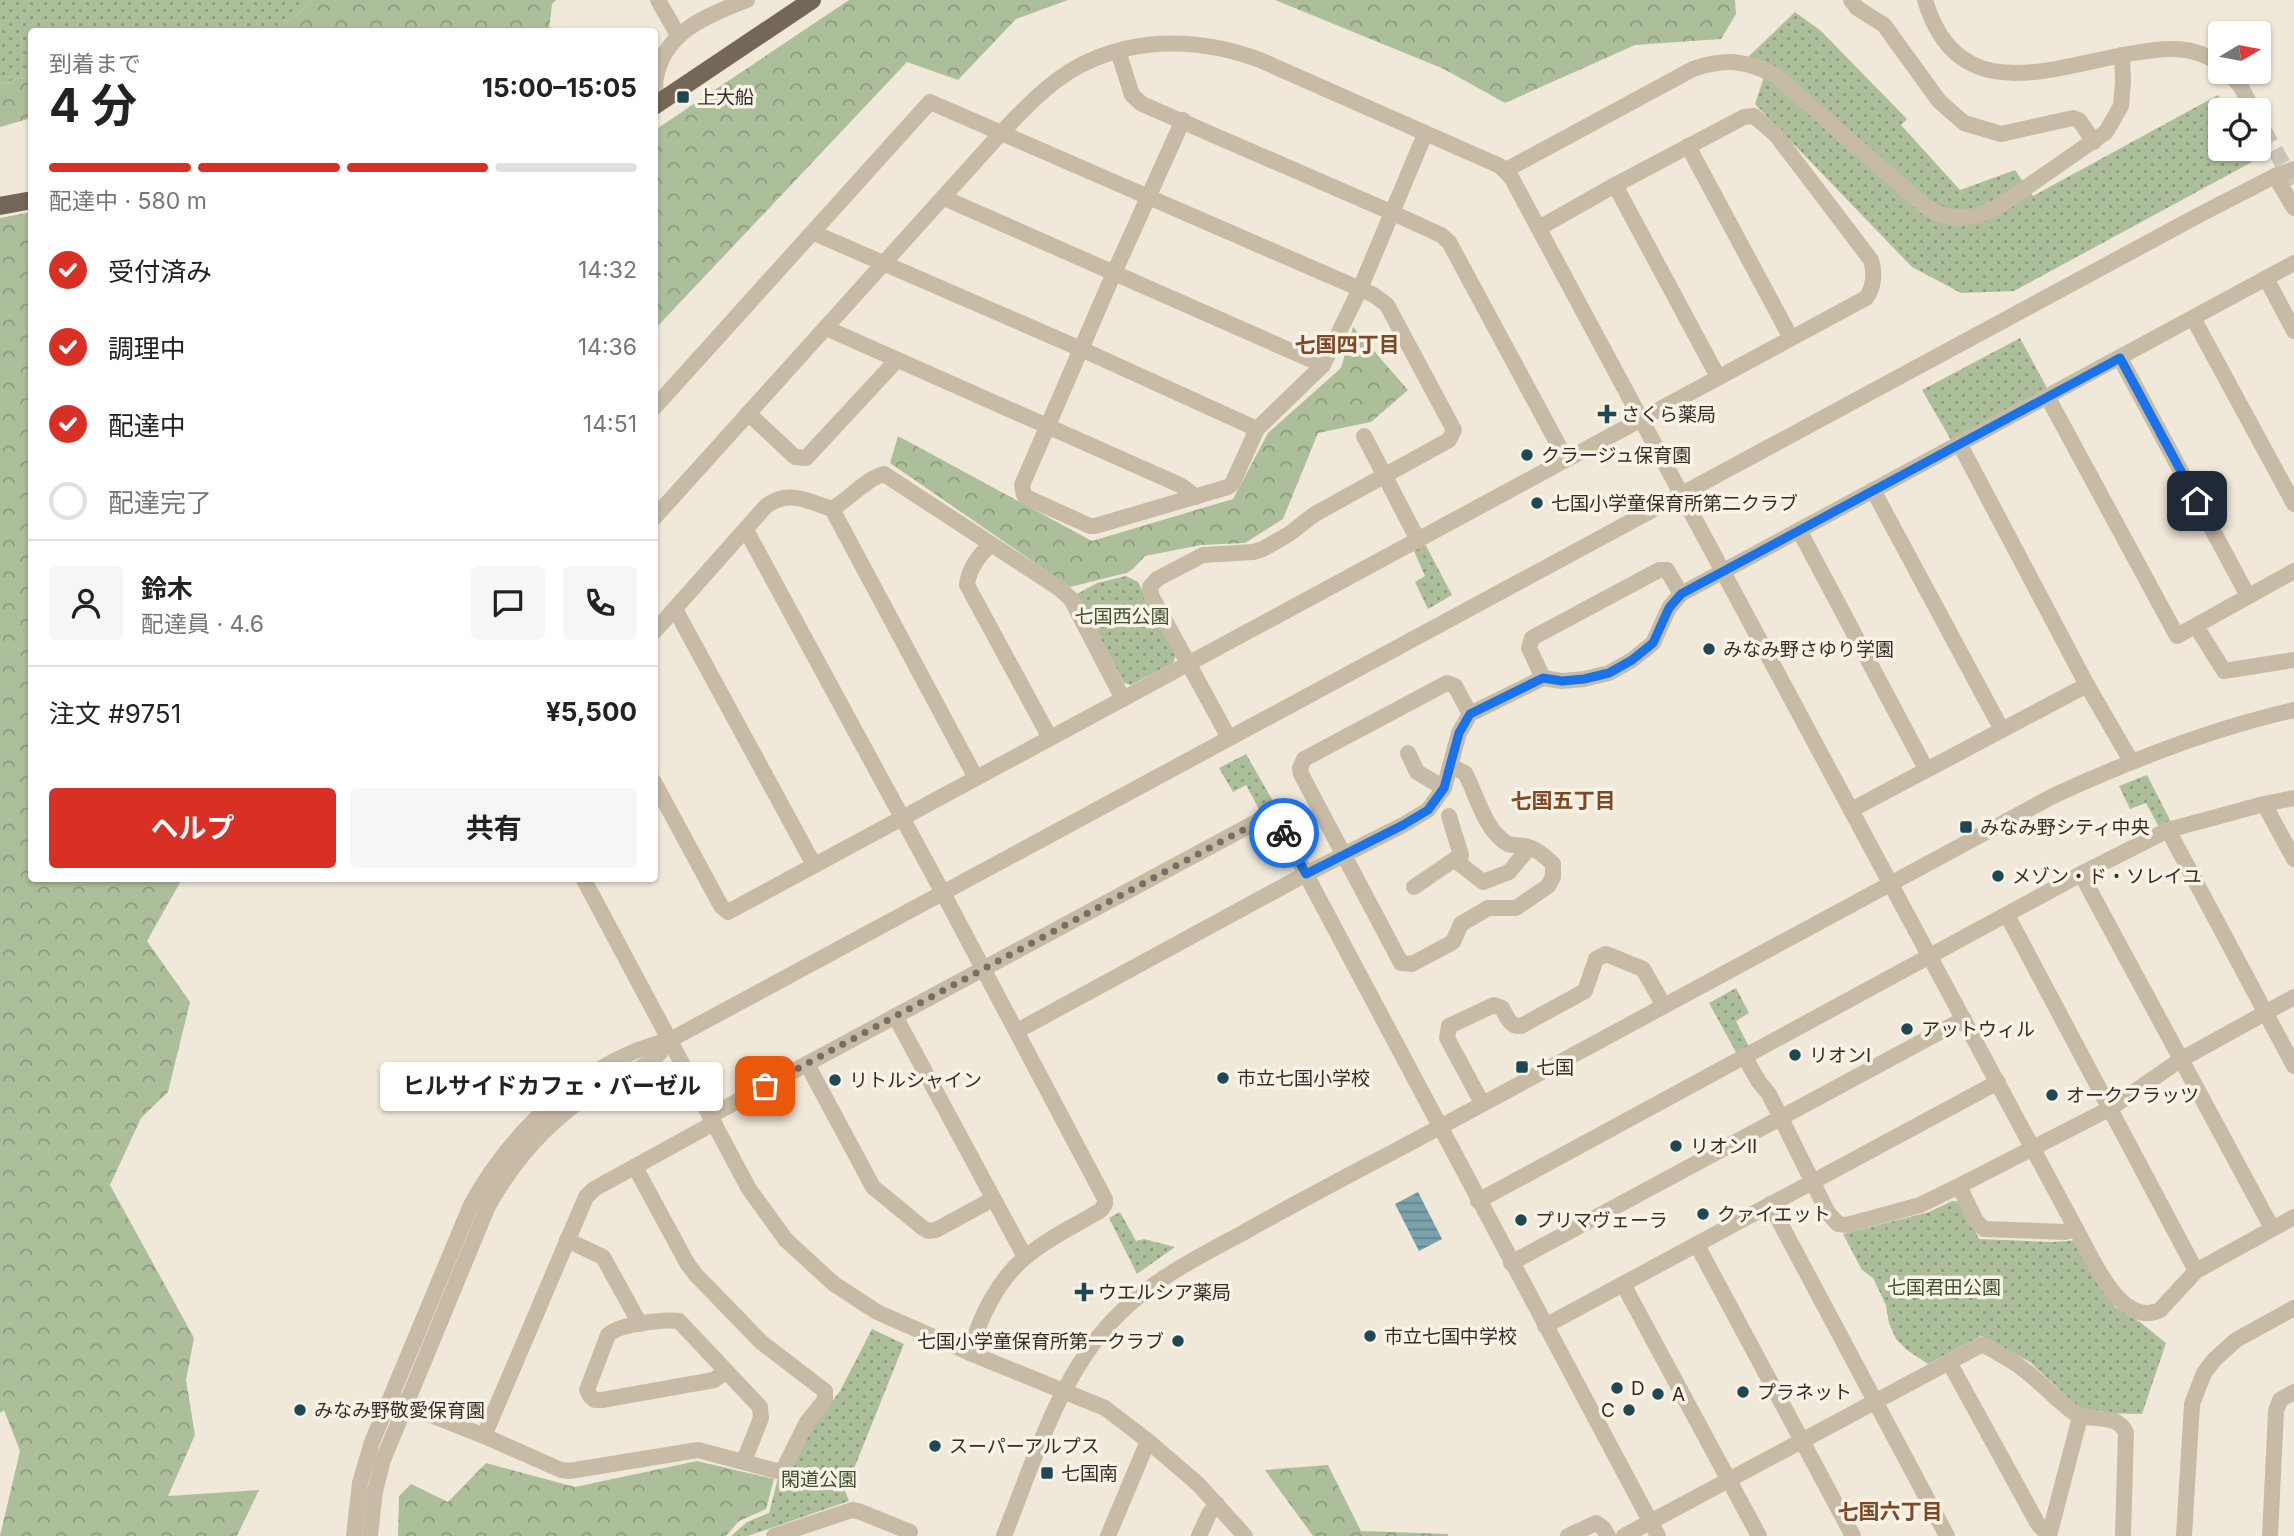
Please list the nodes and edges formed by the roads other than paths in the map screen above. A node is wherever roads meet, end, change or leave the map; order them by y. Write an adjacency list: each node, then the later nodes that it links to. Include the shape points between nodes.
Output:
1 (658, 0): 6 (street)
2 (747, 0): 6 (street)
3 (1851, 0): 15 (street, via 1884,25 1939,101 1964,123 2000,134 2076,118)
4 (1925, 0): 8 (street, via 1948,47 1967,62 1998,74)
5 (802, 2): 11 (main road)
6 (678, 35): 10 (street)
7 (1118, 51): 12 (street, via 1132,96); 13 (street, via 1078,66 1037,96); 14 (street, via 1179,42 1221,47)
8 (2122, 55): 9 (street, via 2175,48); 15 (street, via 2121,106 2106,132)
9 (2208, 58)
10 (658, 72)
11 (658, 105)
12 (1183, 120): 21 (street); 26 (street)
13 (1002, 132): 21 (street); 22 (street); 28 (street, via 930,102)
14 (1425, 134): 18 (street); 26 (street)
15 (2094, 142): 18 (street, via 1988,213 1955,218 1927,208 1775,75 1735,61 1693,69)
16 (1688, 146): 20 (street); 37 (street); 37 (street, via 1745,117 1758,118 1871,260 1874,273 1866,298)
17 (2294, 169): 19 (street)
18 (1506, 170): 27 (street)
19 (2275, 176): 25 (street); 54 (street)
20 (1615, 185): 27 (street); 42 (street)
21 (1148, 197): 31 (street); 33 (street)
22 (944, 198): 29 (street); 31 (street)
23 (28, 201): 24 (main road)
24 (0, 206)
25 (2294, 208)
26 (1393, 213): 33 (street); 51 (street, via 1449,242)
27 (1539, 228): 46 (street)
28 (814, 233): 29 (street); 44 (street)
29 (884, 263): 35 (street); 38 (street)
30 (2294, 263): 32 (street)
31 (1114, 273): 38 (street); 41 (street)
32 (2266, 278): 34 (street); 36 (street)
33 (1360, 289): 41 (street); 52 (street, via 1387,305 1454,430 1450,440)
34 (2193, 318): 39 (street); 56 (street)
35 (826, 328): 40 (street); 45 (street)
36 (2294, 331)
37 (1791, 338): 42 (street)
38 (1081, 349): 47 (street); 48 (street)
39 (2120, 358): 43 (street); 66 (street)
40 (897, 360): 45 (street, via 806,458 795,457); 47 (street)
41 (1323, 365): 48 (street)
42 (1718, 377): 46 (street)
43 (2047, 397): 50 (street); 68 (street, via 2177,636)
44 (658, 404)
45 (748, 413): 58 (street)
46 (1641, 419): 51 (street); 54 (street)
47 (1047, 426): 55 (street, via 1180,485); 55 (street, via 1023,485 1028,498 1095,526)
48 (1258, 429): 55 (street, via 1232,484)
49 (1364, 436): 52 (street)
50 (1959, 443): 53 (street); 73 (street)
51 (1566, 459): 61 (street)
52 (1385, 476): 61 (street); 71 (street, via 1263,549 1203,555 1153,582 1151,595)
53 (1873, 490): 60 (street); 77 (street)
54 (1682, 496): 63 (street); 79 (street)
55 (1196, 497)
56 (2294, 504)
57 (832, 509): 59 (street, via 793,496 779,497); 62 (street, via 874,476 884,474); 84 (street)
58 (658, 514)
59 (746, 530): 67 (street); 93 (street)
60 (1799, 530): 63 (street); 83 (street)
61 (1418, 540): 71 (street)
62 (990, 545): 74 (street, via 1071,599); 78 (street, via 968,573 967,585)
63 (1722, 571): 65 (street); 91 (street)
64 (2294, 571): 66 (street)
65 (1681, 594): 72 (street, via 1653,643 1632,660 1609,673 1584,679); 72 (street, via 1667,570 1659,569 1532,638 1529,648)
66 (2248, 597): 68 (street)
67 (675, 609): 69 (street); 99 (street)
68 (2196, 626): 70 (street, via 2224,671)
69 (658, 628)
70 (2294, 660)
71 (1189, 663): 74 (street); 79 (street)
72 (1543, 678): 76 (street)
73 (2088, 685): 77 (street); 81 (street)
74 (1124, 699): 78 (street)
75 (2294, 710): 81 (street, via 2202,735)
76 (1470, 714): 82 (street); 96 (street, via 1455,686 1447,683 1304,759 1301,774)
77 (2002, 730): 83 (street)
78 (1050, 738): 84 (street)
79 (1229, 738): 105 (street)
80 (1408, 753): 85 (street, via 1417,772)
81 (2131, 761): 103 (street, via 2053,796)
82 (1450, 766): 85 (street); 90 (street, via 1465,773)
83 (1926, 769): 91 (street)
84 (976, 778): 93 (street)
85 (1444, 788): 88 (street)
86 (658, 789): 99 (street, via 721,906 729,912)
87 (2294, 799): 89 (street)
88 (1434, 803): 92 (street); 96 (street, via 1403,825)
89 (2264, 804): 94 (street); 97 (street)
90 (1480, 806): 92 (street); 95 (street, via 1493,829 1510,845)
91 (1852, 810): 103 (street)
92 (1449, 816): 98 (street, via 1461,855)
93 (903, 817): 99 (street); 105 (street)
94 (2168, 830): 101 (street); 111 (street)
95 (1529, 848): 96 (street, via 1553,864 1548,886 1516,908 1488,908 1461,924 1452,942 1412,964 1401,963); 98 (street, via 1509,872 1483,882)
96 (1344, 854): 100 (street)
97 (2294, 859)
98 (1455, 860): 104 (street)
99 (814, 865)
100 (1306, 874): 108 (street, via 1276,818 1269,816); 114 (street); 125 (street)
101 (2081, 874): 106 (street); 117 (street)
102 (585, 882): 115 (street)
103 (1891, 883): 107 (street); 110 (street)
104 (1414, 887)
105 (943, 893): 108 (street); 115 (street)
106 (2007, 915): 107 (street); 122 (street)
107 (1931, 956): 113 (street); 116 (street)
108 (984, 968): 112 (street); 114 (street)
109 (2294, 997): 111 (street)
110 (1664, 1006): 121 (street); 121 (street, via 1643,969 1606,954 1596,959 1585,991 1521,1026 1511,1024 1502,1008 1494,1005 1449,1026 1447,1038)
111 (2265, 1012): 117 (street); 119 (street)
112 (895, 1016): 118 (street); 130 (street)
113 (1964, 1019): 120 (street); 123 (street)
114 (1017, 1031): 138 (street, via 1105,1199 1101,1210)
115 (670, 1040): 124 (street); 151 (street, via 654,1060 595,1091 552,1123 499,1186)
116 (1744, 1056): 123 (street); 131 (street)
117 (2180, 1060): 122 (street); 134 (street)
118 (807, 1064): 124 (street); 130 (street, via 873,1187 923,1228 936,1230)
119 (2294, 1066)
120 (1998, 1083): 126 (street); 128 (street)
121 (1482, 1103): 125 (street)
122 (2111, 1108): 126 (street); 140 (street)
123 (1781, 1117): 128 (street); 139 (street)
124 (712, 1120): 127 (street); 145 (street, via 765,1213 817,1271 877,1312)
125 (1441, 1127): 131 (street); 148 (street, via 1163,1278 1105,1329)
126 (2032, 1148): 129 (street); 135 (street)
127 (635, 1167): 136 (street, via 586,1197); 156 (street, via 696,1275 761,1342 826,1393 783,1469)
128 (1812, 1182): 129 (street, via 1834,1221 1847,1225 1920,1205); 132 (street)
129 (1959, 1186): 135 (street, via 1984,1229)
130 (993, 1199): 138 (street)
131 (1478, 1201): 139 (street)
132 (1770, 1204): 137 (street); 150 (street)
133 (2294, 1217): 134 (street)
134 (2272, 1228): 140 (street)
135 (2076, 1229): 140 (street, via 2114,1296 2141,1313 2160,1310)
136 (567, 1240): 143 (street, via 603,1257); 153 (street)
137 (1697, 1245): 141 (street); 155 (street)
138 (1025, 1257): 145 (street, via 992,1298)
139 (1511, 1263): 144 (street)
140 (2196, 1271)
141 (1623, 1284): 144 (street); 157 (street)
142 (2294, 1308): 175 (street, via 2236,1340 2204,1373 2192,1404)
143 (640, 1324): 147 (street, via 679,1321); 147 (street, via 617,1328 608,1335 587,1390 595,1400 714,1380)
144 (1545, 1326): 159 (street)
145 (970, 1353): 148 (street)
146 (1948, 1362): 150 (street); 152 (street, via 1976,1346 1988,1347 2022,1367); 152 (street, via 2049,1536)
147 (726, 1371): 156 (street, via 761,1411)
148 (1064, 1391): 154 (street, via 1105,1408); 164 (street)
149 (2294, 1392): 176 (street, via 2280,1400 2276,1411)
150 (1875, 1401): 155 (street); 173 (street)
151 (398, 1402): 153 (street); 160 (street, via 372,1442 360,1483); 161 (street, via 378,1476)
152 (2080, 1417): 174 (street, via 2120,1423 2126,1433)
153 (484, 1436): 156 (street, via 569,1471 692,1450)
154 (1148, 1441): 158 (street); 165 (street)
155 (1801, 1442): 157 (street); 172 (street)
156 (744, 1461)
157 (1729, 1480): 159 (street); 171 (street)
158 (1217, 1504): 166 (street); 167 (street)
159 (1654, 1529): 170 (street)
160 (354, 1536)
161 (370, 1536)
162 (774, 1536): 163 (street, via 852,1510 910,1532)
163 (908, 1536)
164 (1003, 1536)
165 (1108, 1536)
166 (1199, 1536)
167 (1245, 1536)
168 (1568, 1536): 169 (street, via 1596,1523)
169 (1608, 1536)
170 (1624, 1536)
171 (1759, 1536)
172 (1853, 1536)
173 (1947, 1536)
174 (2123, 1536)
175 (2184, 1536)
176 (2270, 1536)

